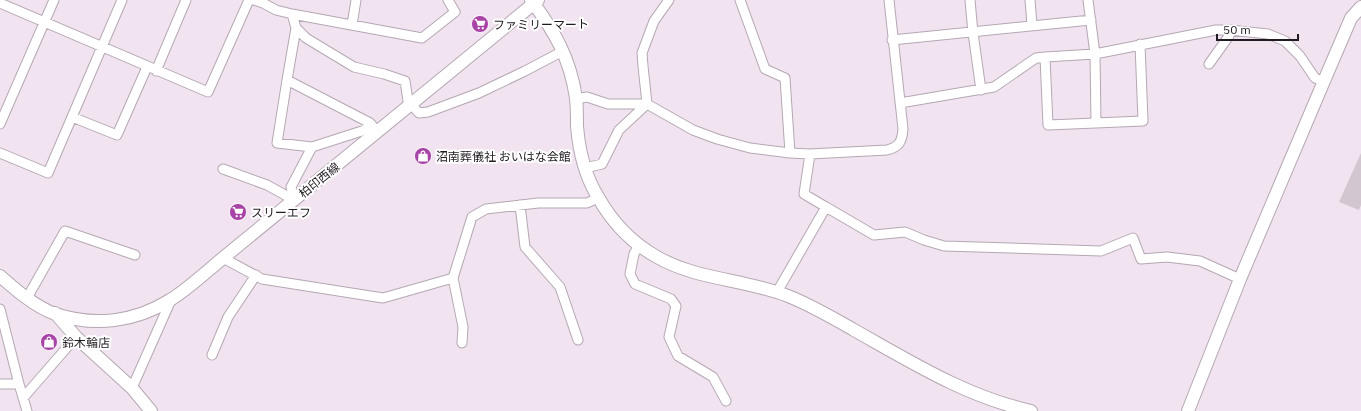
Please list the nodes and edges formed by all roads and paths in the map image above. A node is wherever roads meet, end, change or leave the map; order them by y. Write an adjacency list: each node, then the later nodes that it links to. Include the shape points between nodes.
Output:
1 (54, 0): 19 (street)
2 (122, 0): 27 (street)
3 (186, 0): 32 (street)
4 (249, 0): 32 (street, via 208,92)
5 (254, 0): 17 (street)
6 (356, 0): 20 (street)
7 (448, 0): 20 (street, via 455,12 422,38)
8 (669, 0): 39 (street, via 654,21 642,54)
9 (740, 0): 46 (street, via 765,69 785,78)
10 (889, 0): 25 (street)
11 (970, 0): 24 (street)
12 (1030, 0): 21 (street)
13 (1088, 0): 18 (street)
14 (534, 1): 28 (street); 38 (street, 柏印西線)
15 (0, 3): 19 (street)
16 (1361, 7): 34 (street, via 1351,18)
17 (292, 14): 20 (street); 22 (street)
18 (1090, 20): 21 (street); 29 (street)
19 (44, 23): 27 (street); 42 (street)
20 (352, 25)
21 (1032, 25): 24 (street)
22 (296, 28): 33 (street); 38 (street, via 306,38 354,67 404,81 408,101)
23 (1230, 30): 26 (street, via 1216,30); 31 (street, via 1229,36); 34 (street, via 1268,34 1285,41 1300,56 1315,78)
24 (973, 33): 25 (street); 35 (street)
25 (892, 40): 37 (street)
26 (1140, 44): 29 (street); 41 (street, via 1143,121)
27 (102, 47): 32 (street); 40 (street)
28 (563, 50): 36 (street); 38 (street, via 479,93 428,112 419,113)
29 (1095, 54): 30 (street); 41 (street)
30 (1045, 57): 35 (street, via 1036,58 994,87); 41 (street, via 1048,124)
31 (1209, 64)
32 (151, 69): 40 (street, via 118,136)
33 (287, 80): 43 (street); 44 (street, via 278,143)
34 (1324, 81): 60 (street)
35 (981, 90): 37 (street)
36 (576, 99): 39 (street, via 587,97 608,104); 48 (street, via 579,142)
37 (900, 103): 47 (street, via 902,138 895,148)
38 (412, 104): 43 (street, 柏印西線)
39 (647, 104): 46 (street, via 678,122 716,139 750,148); 48 (street, via 619,130 602,164)
40 (72, 117): 45 (street, via 48,173)
41 (1096, 123)
42 (0, 124)
43 (374, 127): 44 (street); 51 (street, 柏印西線)
44 (312, 148): 51 (street, via 291,187)
45 (0, 153)
46 (790, 153): 47 (street)
47 (810, 154): 53 (street, via 804,194)
48 (585, 168): 50 (street)
49 (223, 169): 51 (street, via 267,185)
50 (598, 198): 52 (street, via 587,203); 54 (street, via 619,226)
51 (294, 200): 56 (street, 柏印西線)
52 (520, 205): 59 (street, via 486,209 472,217); 67 (street, via 525,247 560,287)
53 (826, 207): 60 (street, via 874,235 905,232 944,246 1101,251 1133,238 1141,259 1166,257 1200,261); 61 (street)
54 (640, 245): 61 (street, via 678,267 701,275 752,284); 74 (street, via 634,254 630,274 634,284 671,299 676,306 669,337 678,356 713,377)
55 (134, 255): 62 (street, via 64,232)
56 (223, 258): 57 (street); 63 (street, 柏印西線)
57 (256, 275): 59 (street, via 383,298); 69 (street, via 228,317)
58 (0, 276): 62 (street, 柏印西線)
59 (453, 278): 68 (street, via 463,327)
60 (1240, 279): 78 (street)
61 (777, 292): 77 (street, via 815,309 978,395)
62 (27, 298): 65 (street, 柏印西線)
63 (171, 300): 65 (street, 柏印西線, via 138,316 123,320 88,320); 72 (street)
64 (0, 309): 71 (street)
65 (55, 313): 66 (street)
66 (76, 337): 72 (street); 73 (street)
67 (578, 340)
68 (462, 343)
69 (212, 355)
70 (0, 384): 71 (street)
71 (19, 384): 73 (street)
72 (132, 388): 76 (street)
73 (23, 398): 75 (street)
74 (726, 401)
75 (27, 411)
76 (151, 411)
77 (1030, 411)
78 (1188, 411)

